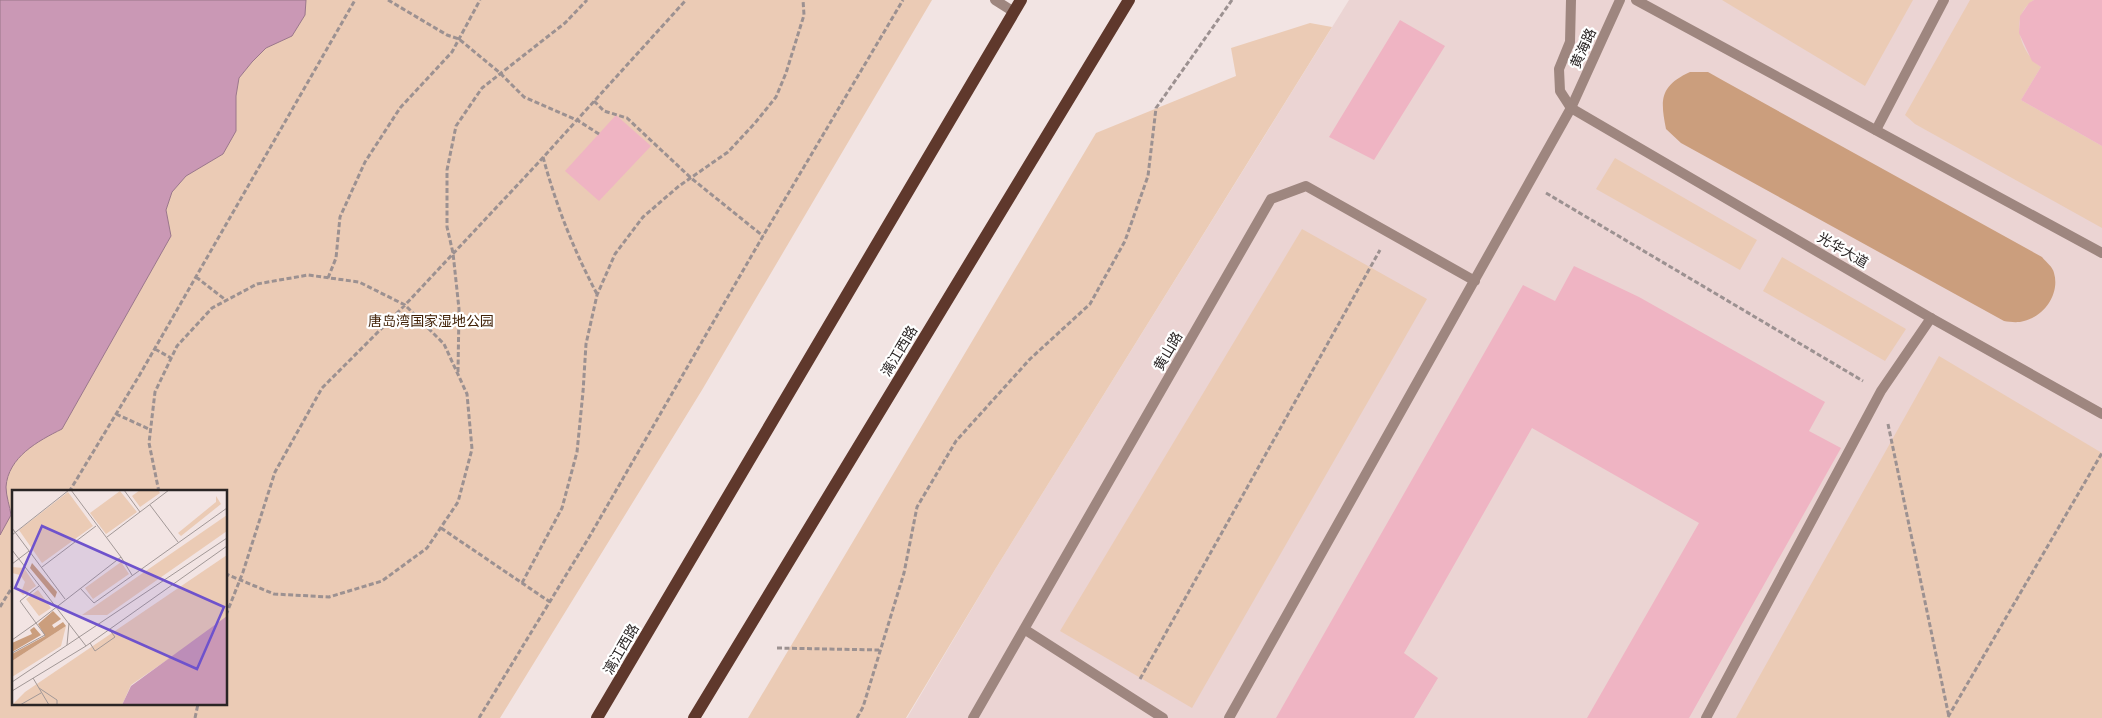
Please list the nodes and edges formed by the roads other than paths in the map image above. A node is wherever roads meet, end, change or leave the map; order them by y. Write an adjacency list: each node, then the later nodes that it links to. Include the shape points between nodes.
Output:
1 (995, 0): 8 (street)
2 (1021, 0): 8 (main road, 漓江西路)
3 (1129, 0): 17 (main road, 漓江西路)
4 (1571, 0): 9 (street, via 1570,42 1559,69 1560,91)
5 (1620, 0): 9 (street, 黄海路)
6 (1636, 0): 10 (street)
7 (1944, 0): 10 (street)
8 (1014, 12): 16 (main road, 漓江西路)
9 (1571, 108): 12 (street, 黄海路); 13 (street, 光华大道)
10 (1876, 130): 11 (street)
11 (2102, 253)
12 (1475, 281): 15 (street, 黄山路, via 1306,186 1271,199); 20 (street, 黄海路)
13 (1931, 318): 14 (street, 光华大道); 21 (street, via 1881,391)
14 (2102, 414)
15 (1024, 629): 18 (street, 黄山路); 19 (street)
16 (597, 718)
17 (694, 718)
18 (973, 718)
19 (1163, 718)
20 (1229, 718)
21 (1706, 718)

